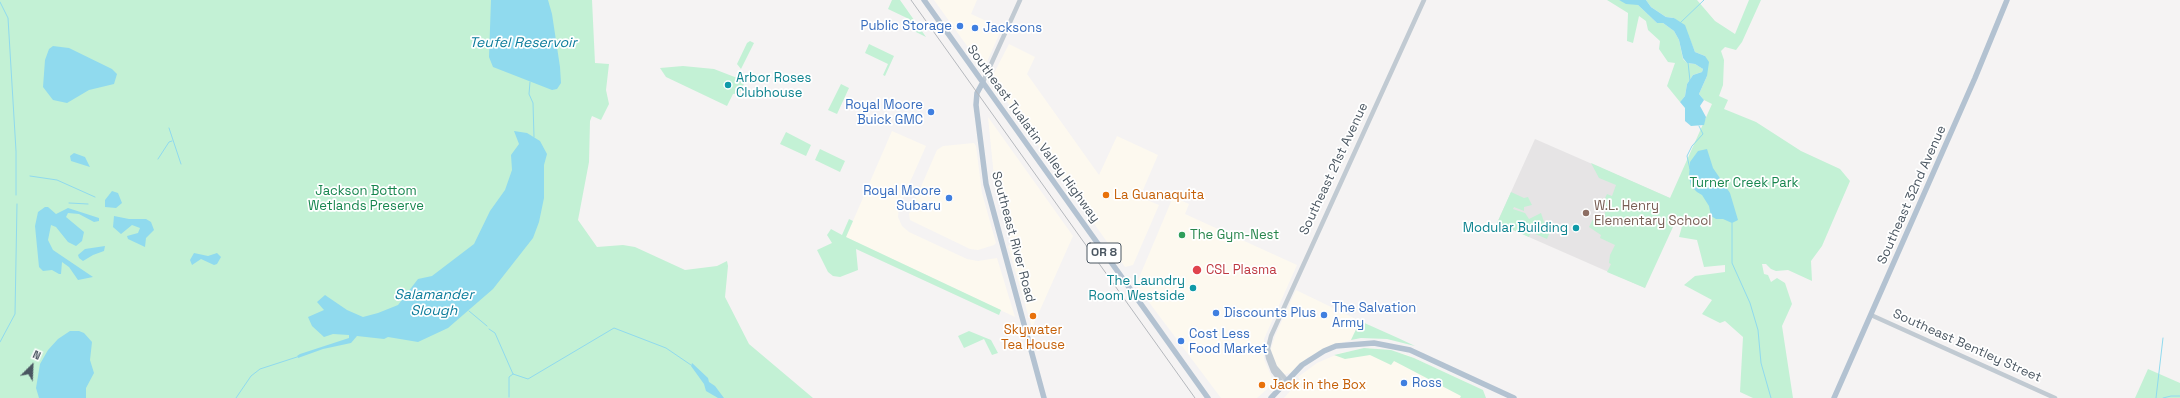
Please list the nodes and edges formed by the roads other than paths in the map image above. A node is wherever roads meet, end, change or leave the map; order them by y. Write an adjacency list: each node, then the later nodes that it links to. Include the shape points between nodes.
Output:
1 (924, 0): 5 (main road, Southeast Tualatin Valley Highway / OR 8)
2 (1020, 0): 5 (street)
3 (1424, 0): 7 (street, Southeast 21st Avenue, via 1271,336 1268,349 1271,368)
4 (2008, 0): 6 (main road, Southeast 32nd Avenue)
5 (983, 82): 8 (main road, Southeast River Road, via 977,93 976,105 987,190); 9 (main road, Southeast Tualatin Valley Highway / OR 8)
6 (1871, 315): 12 (main road, Southeast 32nd Avenue); 13 (street, Southeast Bentley Street)
7 (1287, 382): 10 (main road); 11 (main road, via 1302,365 1336,346 1374,343 1403,348)
8 (1044, 398)
9 (1208, 398)
10 (1271, 398)
11 (1514, 398)
12 (1834, 398)
13 (2055, 398)

